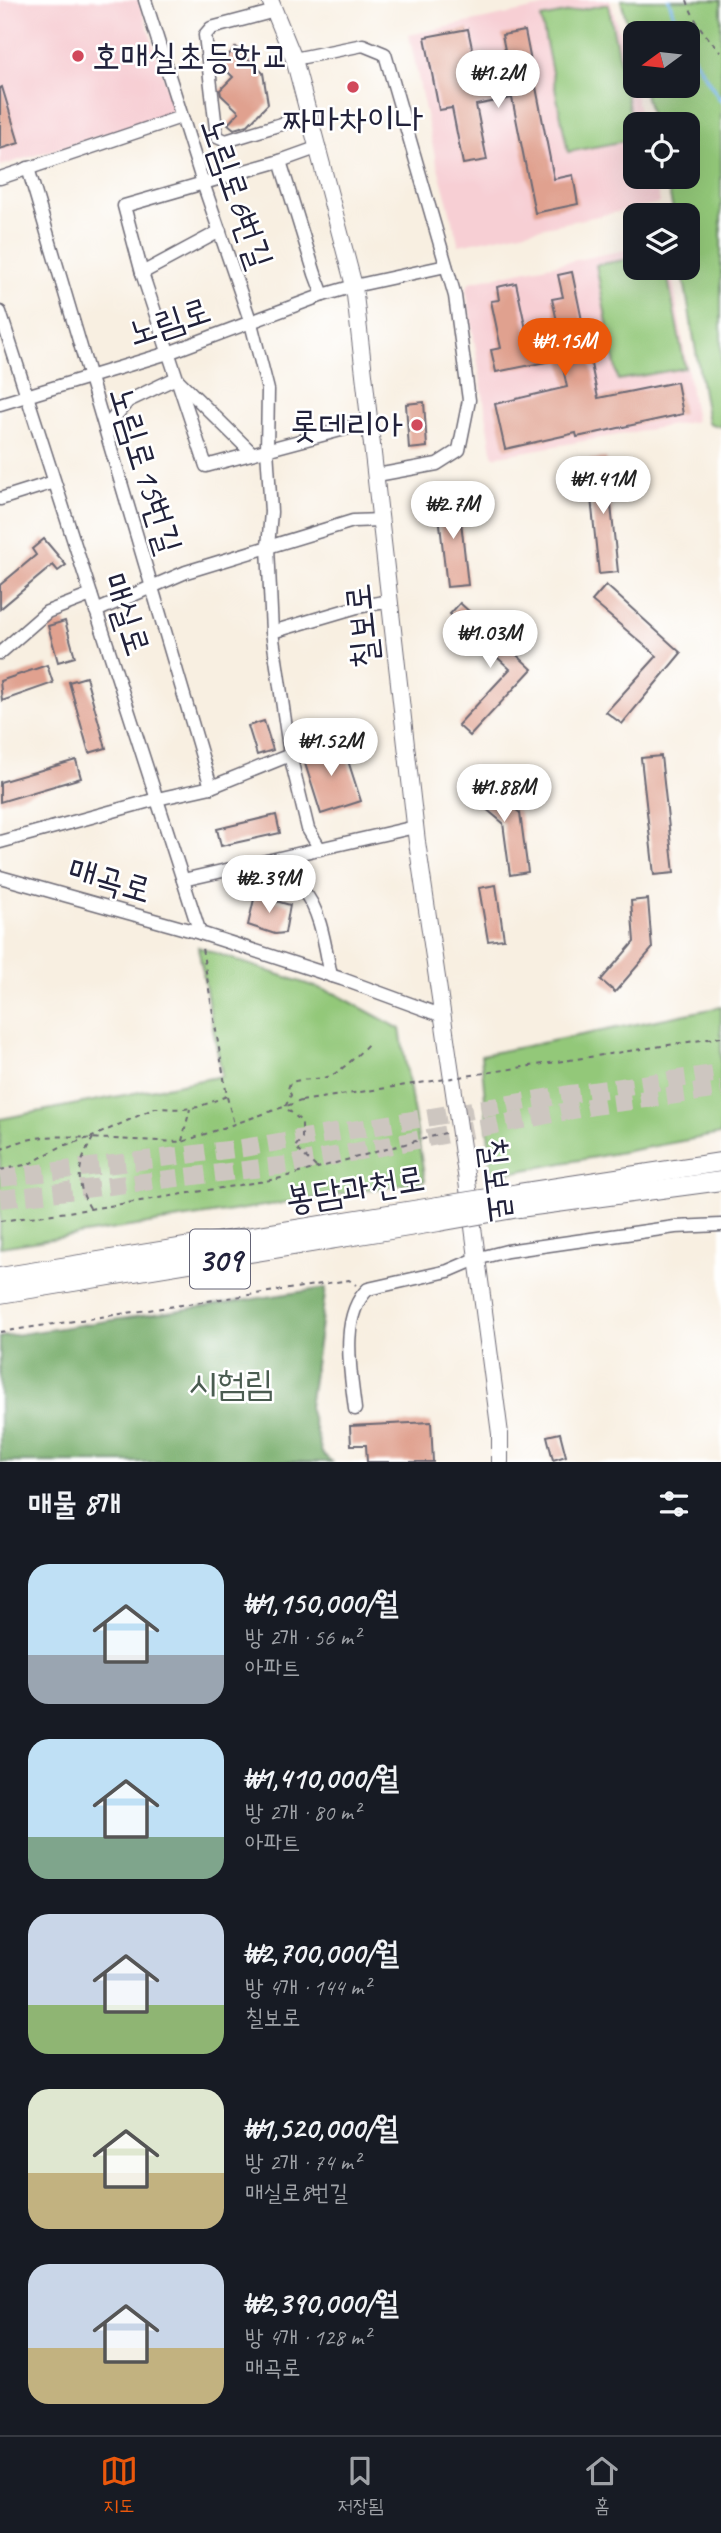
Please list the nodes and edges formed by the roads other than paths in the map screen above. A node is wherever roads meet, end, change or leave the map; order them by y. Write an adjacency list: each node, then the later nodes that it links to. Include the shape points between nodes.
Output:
1 (145, 0): 5 (street, 노림로6번길)
2 (272, 6): 3 (main road, 칠보로); 4 (street, via 211,28 205,35 217,136 226,141)
3 (294, 59): 4 (main road, 칠보로); 12 (street, via 363,45 385,54)
4 (311, 115): 6 (main road, 칠보로)
5 (181, 117): 8 (street); 10 (street, 노림로6번길)
6 (319, 147): 7 (street); 14 (main road, 칠보로)
7 (280, 160): 10 (street); 15 (street)
8 (28, 168): 9 (street); 19 (street, 노림로15번길)
9 (0, 178)
10 (203, 183): 11 (street, 노림로6번길); 13 (street, via 124,206)
11 (220, 231): 13 (street); 17 (street, 노림로6번길)
12 (446, 266): 14 (street, 노림로); 27 (street, via 455,296 469,400 459,450 438,464)
13 (142, 273): 18 (street)
14 (354, 286): 15 (street, 노림로); 23 (main road, 칠보로)
15 (323, 295): 17 (street, 노림로)
16 (0, 312): 21 (street, 매실로)
17 (251, 323): 18 (street, 노림로); 25 (street, 노림로6번길, via 268,390)
18 (168, 353): 19 (street, 노림로); 20 (street)
19 (89, 376): 21 (street, 노림로); 24 (street, 노림로15번길)
20 (176, 378): 24 (street, via 128,401); 26 (street); 26 (street, via 206,466)
21 (27, 394): 22 (street, 노림로); 28 (street, 매실로)
22 (0, 404)
23 (371, 422): 25 (street); 27 (main road, 칠보로)
24 (105, 428): 32 (street, 노림로15번길)
25 (267, 449): 26 (street); 31 (street, 노림로6번길)
26 (252, 453)
27 (377, 475): 30 (main road, 칠보로)
28 (54, 482): 29 (street); 33 (street, 매실로)
29 (0, 499)
30 (382, 520): 31 (street, via 353,521); 34 (main road, 칠보로)
31 (268, 547): 32 (street); 36 (street, 노림로6번길)
32 (152, 587): 35 (street); 39 (street, 노림로15번길)
33 (91, 595): 35 (street, 매실로); 37 (street, via 47,612)
34 (390, 601): 36 (street); 41 (main road, 칠보로)
35 (96, 611): 40 (street, 매실로)
36 (272, 632): 38 (street, 노림로6번길)
37 (0, 653)
38 (290, 755): 39 (street); 43 (street, 노림로6번길, via 308,829)
39 (211, 787): 40 (street)
40 (157, 799): 42 (street); 46 (street, 매실로)
41 (415, 827): 43 (street); 49 (main road, 칠보로)
42 (0, 842)
43 (320, 849): 44 (street)
44 (254, 864): 46 (street); 48 (street, via 303,891 324,938)
45 (0, 877): 47 (street, 매곡로)
46 (183, 880): 47 (street, 매실로)
47 (200, 933): 48 (street, 매곡로)
48 (331, 976): 49 (street, 매곡로)
49 (443, 1016): 55 (main road, 칠보로)
50 (721, 1163): 52 (highway, 봉담과천로 / 309)
51 (721, 1181): 52 (highway, 봉담과천로 / 309)
52 (519, 1200): 53 (highway, 봉담과천로 / 309, bridge)
53 (438, 1214): 56 (highway, 봉담과천로 / 309); 57 (highway, 봉담과천로 / 309)
54 (721, 1225): 55 (street, via 675,1227)
55 (476, 1259): 58 (street, via 448,1271 365,1292 356,1305 348,1349); 59 (main road, 칠보로)
56 (0, 1277)
57 (0, 1294)
58 (355, 1409)
59 (500, 1462)

